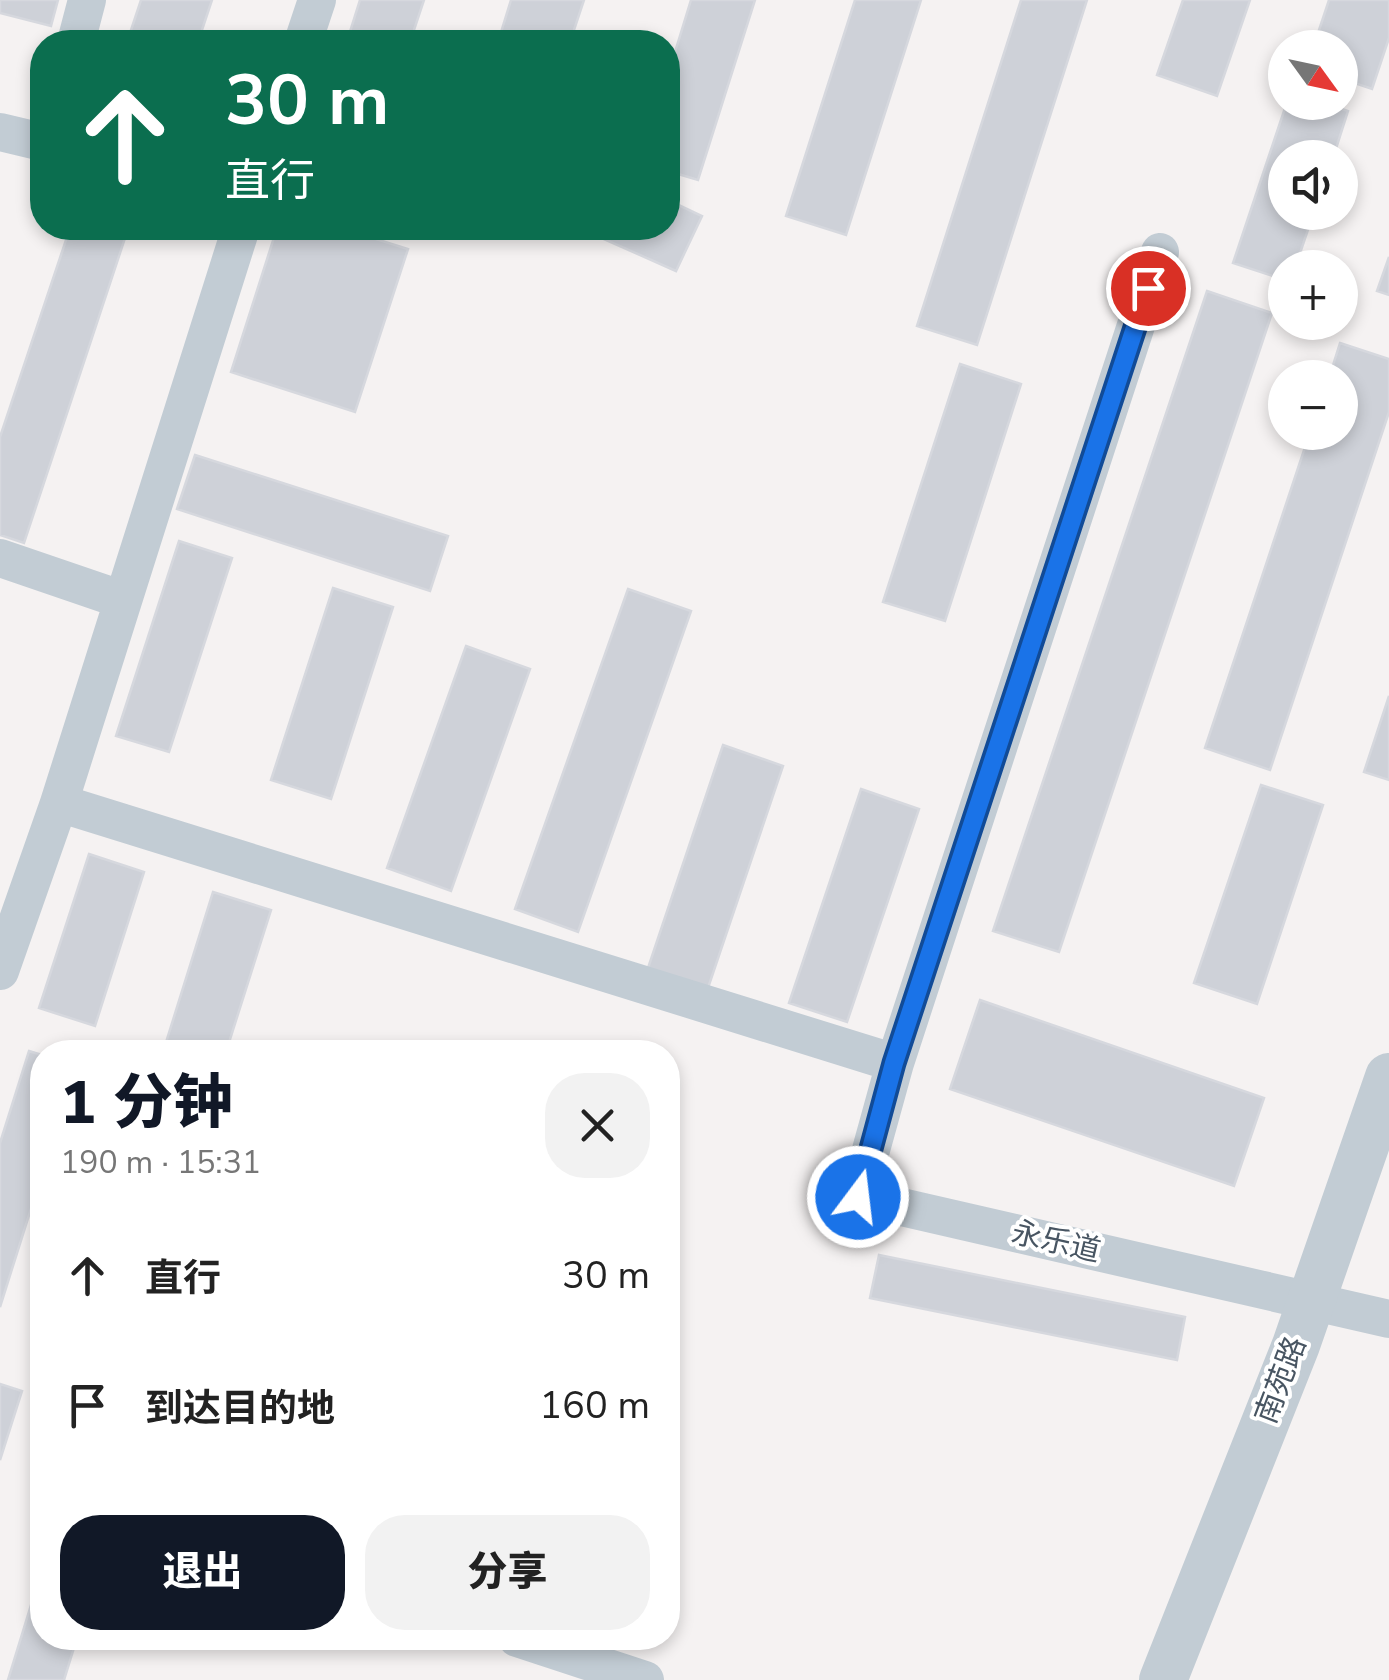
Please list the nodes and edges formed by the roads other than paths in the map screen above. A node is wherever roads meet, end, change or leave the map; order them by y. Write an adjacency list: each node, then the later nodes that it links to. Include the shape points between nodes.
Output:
1 (87, 0): 3 (street)
2 (318, 0): 4 (street)
3 (79, 30)
4 (307, 30)
5 (0, 132): 6 (street)
6 (30, 139)
7 (236, 240): 10 (street)
8 (1160, 252): 13 (street)
9 (0, 558): 10 (street)
10 (123, 600): 11 (street)
11 (59, 802): 12 (street); 13 (street)
12 (0, 972)
13 (894, 1063): 16 (street, 永乐道, via 858,1197)
14 (1389, 1077): 16 (street, 南苑路)
15 (1389, 1121): 16 (street, 南苑路)
16 (1319, 1302): 17 (street, 永乐道); 20 (street, 南苑路); 21 (street, 南苑路)
17 (1389, 1319)
18 (554, 1650): 19 (street)
19 (645, 1680)
20 (1163, 1680)
21 (1178, 1680)

